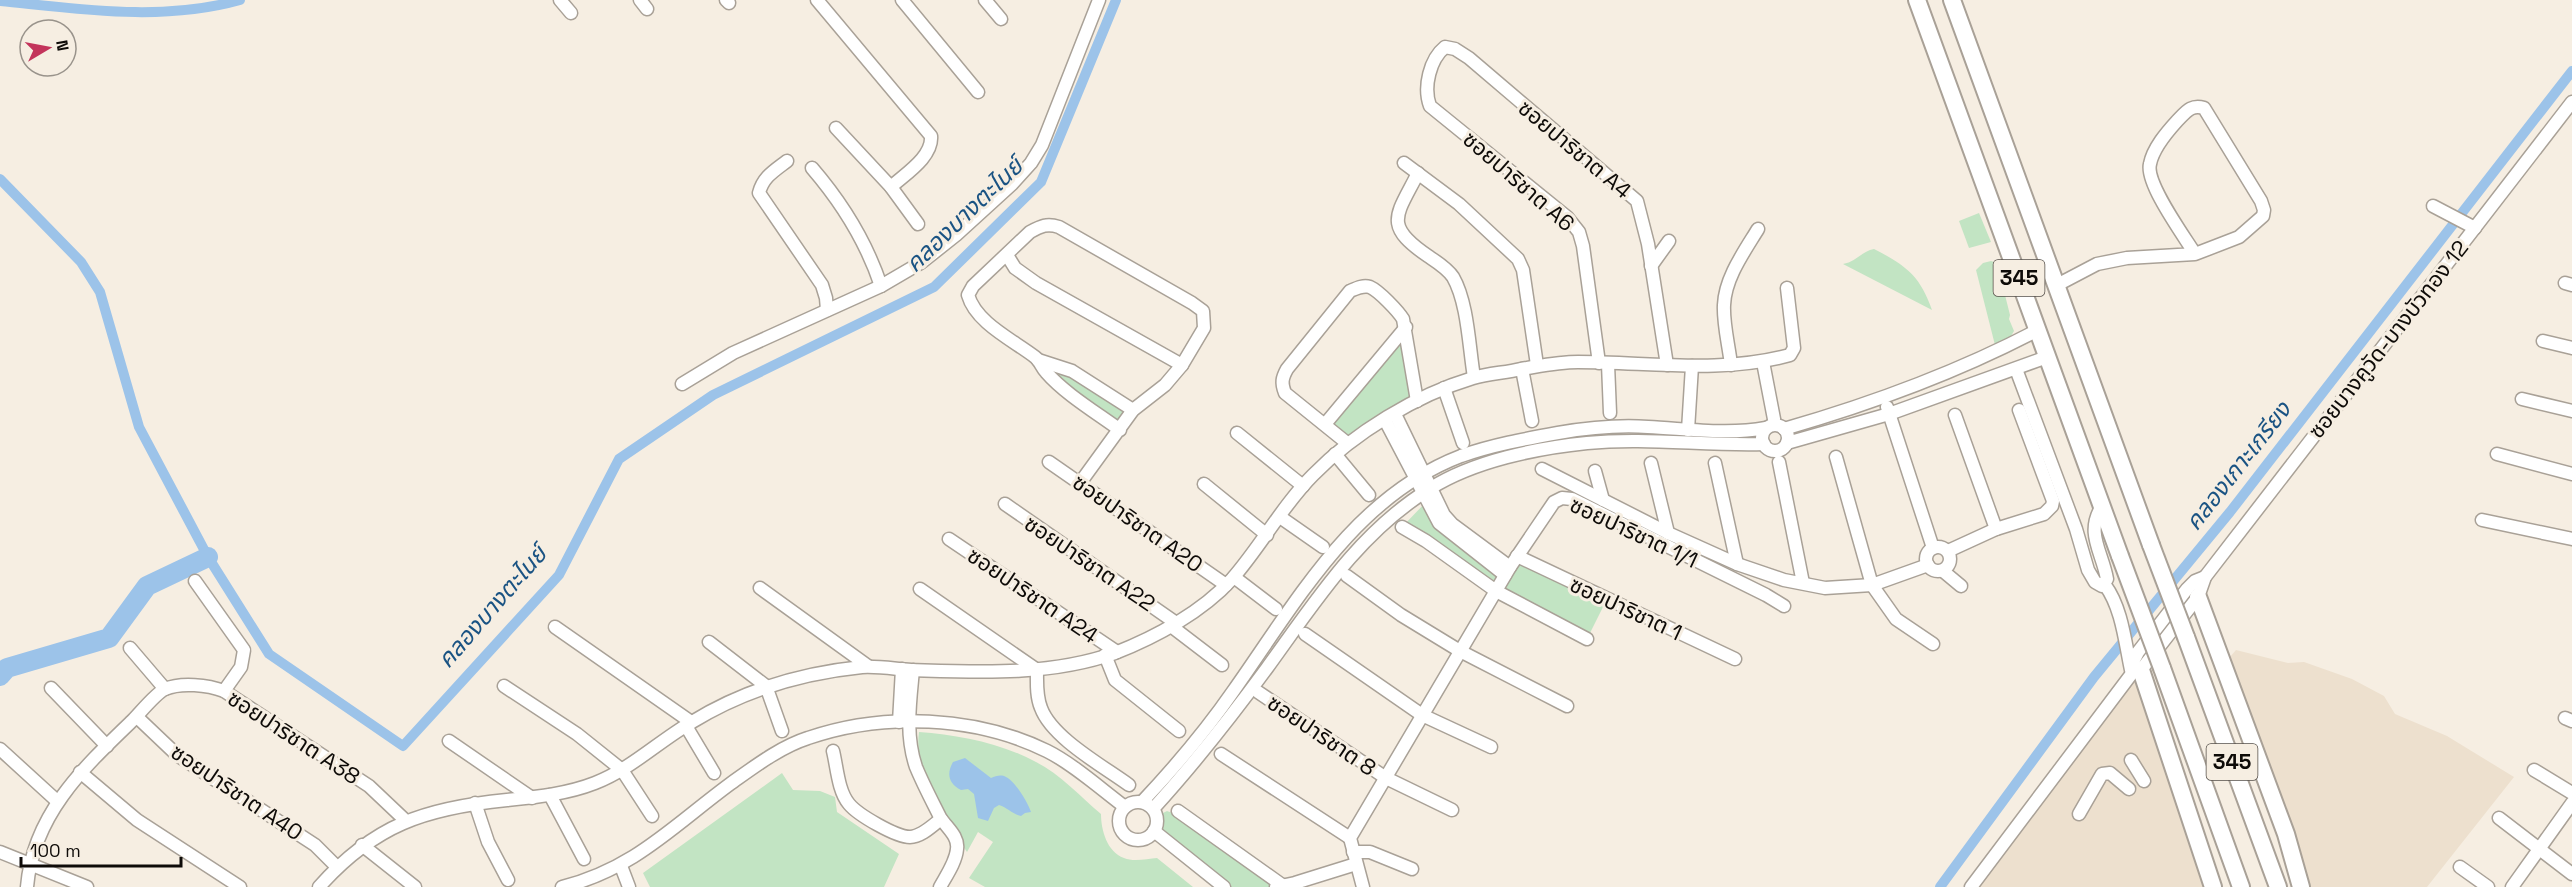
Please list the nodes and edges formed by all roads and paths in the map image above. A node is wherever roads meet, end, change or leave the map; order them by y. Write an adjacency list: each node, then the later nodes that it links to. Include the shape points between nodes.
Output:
1 (560, 0): 8 (street)
2 (817, 0): 18 (street, via 931,136 932,144 923,158)
3 (902, 0): 11 (street)
4 (985, 0): 9 (street)
5 (1099, 0): 28 (street, via 1042,145 1031,163 956,235)
6 (1917, 0): 32 (main road, 345)
7 (1952, 0): 27 (main road, 345)
8 (571, 13)
9 (1001, 19)
10 (1469, 58): 26 (street, ซอยปาริชาต A4, via 1637,201); 38 (street, ซอยปาริชาต A6, via 1445,47 1437,54 1427,83 1430,106 1567,217 1579,232)
11 (978, 92)
12 (2572, 102): 21 (street, ซอยบางคูวัด-บางบัวทอง 12)
13 (836, 128): 18 (street)
14 (787, 161): 30 (street, via 767,176 759,193 822,285)
15 (1404, 163): 17 (street)
16 (812, 168): 28 (street, via 844,207 862,238)
17 (1418, 173): 40 (street, via 1459,204 1518,259); 46 (street, via 1396,224 1404,237 1445,267 1459,290)
18 (891, 187): 20 (street)
19 (2433, 206): 21 (street)
20 (918, 224)
21 (2470, 225): 105 (street, ซอยบางคูวัด-บางบัวทอง 12)
22 (1758, 229): 42 (street, via 1726,292)
23 (1669, 241): 26 (street)
24 (2195, 254): 24 (street, via 2239,237 2258,222 2264,210 2204,108 2198,106 2190,108 2168,131 2153,155 2149,171); 27 (street, via 2097,264)
25 (1007, 255): 36 (street, via 968,295 981,316); 39 (street, via 1015,268 1036,283); 39 (street, via 1030,232 1049,224 1192,303 1203,311 1204,328)
26 (1651, 266): 41 (street, ซอยปาริชาต A4)
27 (2057, 285): 179 (main road, 345, bridge)
28 (881, 286): 30 (street)
29 (1786, 288): 37 (street, via 1794,348 1790,355)
30 (827, 310): 47 (street, via 733,353)
31 (1406, 327): 51 (street); 60 (street); 60 (street, via 1398,311 1370,287 1350,291 1282,378 1285,393)
32 (2038, 330): 35 (main road, 345); 49 (street)
33 (2543, 341): 34 (street)
34 (2572, 348)
35 (2047, 357): 45 (street); 88 (main road, 345)
36 (1038, 360): 52 (street, via 1072,371); 63 (street, via 1060,385)
37 (1763, 362): 42 (street); 61 (street)
38 (1604, 363): 40 (street); 41 (street); 55 (street, ซอยปาริชาต A6)
39 (1182, 365): 52 (street, via 1165,385)
40 (1537, 365): 44 (street)
41 (1667, 365): 43 (street)
42 (1731, 365): 43 (street)
43 (1692, 366): 64 (street)
44 (1522, 369): 46 (street); 59 (street)
45 (2016, 369): 56 (street); 110 (street, via 2088,570 2095,582)
46 (1474, 377): 48 (street)
47 (682, 384)
48 (1444, 388): 51 (street); 68 (street)
49 (1883, 398): 56 (street); 62 (street)
50 (2522, 399): 54 (street)
51 (1417, 401): 58 (street)
52 (1133, 410): 63 (street)
53 (2019, 410): 92 (street, via 2053,501 2044,514)
54 (2572, 411)
55 (1610, 413)
56 (1889, 414): 66 (street); 98 (street)
57 (1955, 415): 92 (street)
58 (1390, 417): 67 (street); 80 (street, ซอยปาริชาต 1)
59 (1532, 421)
60 (1326, 423): 67 (street)
61 (1770, 424): 62 (street); 64 (street, via 1720,432); 69 (street, via 1762,439)
62 (1784, 429): 66 (street)
63 (1120, 430): 81 (street)
64 (1688, 430): 80 (street, via 1645,426 1559,433 1496,445 1459,457)
65 (1237, 433): 83 (street)
66 (1787, 442): 69 (street, via 1776,451)
67 (1347, 443): 70 (street)
68 (1463, 443)
69 (1764, 444): 84 (street, via 1586,443 1490,462)
70 (1335, 454): 83 (street); 85 (street)
71 (2497, 454): 79 (street)
72 (1836, 457): 109 (street)
73 (1049, 462): 81 (street, ซอยปาริชาต A20)
74 (1779, 462): 108 (street)
75 (1651, 463): 93 (street)
76 (1715, 463): 100 (street)
77 (1542, 469): 86 (street)
78 (1595, 471): 86 (street)
79 (2572, 474)
80 (1421, 477): 84 (street, ซอยปาริชาต 1); 167 (street, via 1372,510 1345,536)
81 (1080, 483): 107 (street, ซอยปาริชาต A20)
82 (1204, 484): 94 (street)
83 (1303, 486): 89 (street)
84 (1427, 491): 101 (street, ซอยปาริชาต 1, via 1452,524); 167 (street, via 1358,546 1245,699)
85 (1369, 495)
86 (1603, 500): 93 (street)
87 (1005, 504): 118 (street, ซอยปาริชาต A22)
88 (2102, 506): 110 (street, via 2094,520 2094,533 2106,573); 192 (main road, 345, bridge)
89 (1280, 517): 94 (street); 97 (street)
90 (2482, 520): 96 (street)
91 (1402, 527): 114 (street)
92 (1996, 530): 99 (street)
93 (1668, 533): 100 (street)
94 (1267, 535): 107 (street)
95 (949, 539): 126 (street, ซอยปาริชาต A24)
96 (2572, 540)
97 (1323, 547)
98 (1933, 548): 99 (street); 102 (street, via 1927,556)
99 (1948, 551): 103 (street, via 1948,566)
100 (1737, 564): 108 (street)
101 (1510, 566): 114 (street, ซอยปาริชาต 1/1); 116 (street, ซอยปาริชาต 1/1, via 1554,502 1572,499); 127 (street, ซอยปาริชาต 1)
102 (1928, 566): 103 (street); 109 (street)
103 (1943, 570): 111 (street)
104 (1347, 576): 125 (street)
105 (2205, 577): 115 (street); 132 (street, via 2195,580 2138,652)
106 (195, 581): 137 (street, via 244,650 242,667)
107 (1230, 581): 117 (street, ซอยปาริชาต A20); 118 (street)
108 (1803, 583): 109 (street, via 1825,588)
109 (1872, 585): 123 (street, via 1896,619)
110 (2105, 585): 132 (street, via 2119,614)
111 (1961, 586)
112 (760, 588): 129 (street)
113 (920, 589): 131 (street)
114 (1496, 591): 121 (street); 125 (street, ซอยปาริชาต 1/1)
115 (2198, 597): 132 (street); 177 (main road)
116 (1784, 606)
117 (1276, 609)
118 (1173, 624): 126 (street); 128 (street, ซอยปาริชาต A22)
119 (555, 627): 143 (street)
120 (1305, 634): 140 (street)
121 (1587, 639)
122 (710, 642): 134 (street)
123 (1933, 644)
124 (130, 648): 136 (street)
125 (1460, 651): 139 (street); 140 (street, ซอยปาริชาต 1/1)
126 (1111, 654): 131 (street); 145 (street, via 1115,680)
127 (1735, 659)
128 (1222, 665)
129 (868, 666): 130 (street); 134 (street)
130 (908, 670): 131 (street); 142 (street)
131 (1036, 670): 159 (street, via 1040,707 1048,721)
132 (2135, 672): 204 (street); 205 (main road)
133 (504, 686): 153 (street, via 577,734)
134 (765, 686): 143 (street); 144 (street)
135 (51, 688): 147 (street)
136 (165, 689): 137 (street, ซอยปาริชาต A38, via 207,685); 141 (street)
137 (224, 691): 175 (street, ซอยปาริชาต A38, via 369,786)
138 (1258, 692): 157 (street, ซอยปาริชาต 8)
139 (1567, 706)
140 (1422, 715): 148 (street); 157 (street, ซอยปาริชาต 1/1)
141 (137, 717): 147 (street); 187 (street, ซอยปาริชาต A40, via 177,755 315,845)
142 (904, 722): 168 (street, via 971,726 1004,733 1047,751); 174 (street, via 916,766); 186 (street, via 845,727 806,738 730,784 658,842)
143 (688, 724): 153 (street); 156 (street)
144 (782, 730)
145 (1179, 731)
146 (449, 741): 163 (street)
147 (107, 746): 155 (street)
148 (1491, 747)
149 (0, 749): 164 (street)
150 (833, 751): 174 (street, via 845,798 860,814 892,832 911,837 921,835)
151 (1221, 754): 178 (street)
152 (2131, 760): 158 (street)
153 (622, 770): 162 (street, via 593,784); 172 (street)
154 (2534, 770): 161 (street)
155 (80, 772): 164 (street); 196 (street, via 137,820)
156 (714, 773)
157 (1386, 778): 169 (street, ซอยปาริชาต 8); 178 (street, ซอยปาริชาต 1/1)
158 (2144, 781)
159 (1129, 785)
160 (2129, 789): 171 (street, via 2110,773 2102,774)
161 (2572, 793)
162 (550, 795): 163 (street); 184 (street)
163 (532, 798): 165 (street)
164 (57, 801): 185 (street)
165 (475, 803): 175 (street); 191 (street, via 488,842)
166 (2572, 803): 181 (street)
167 (1148, 806): 168 (street, via 1136,802); 176 (street, via 1157,820)
168 (1125, 807): 176 (street, via 1118,820 1128,838 1142,840)
169 (1452, 810)
170 (1178, 811): 193 (street)
171 (2079, 814)
172 (652, 816)
173 (2499, 818): 181 (street)
174 (942, 819): 201 (street, via 955,836 958,848)
175 (406, 821): 180 (street)
176 (1154, 831): 202 (street)
177 (2286, 834): 179 (main road); 208 (main road)
178 (1350, 838): 183 (street)
179 (2261, 843): 207 (main road, 345)
180 (362, 845): 187 (street); 198 (street)
181 (2539, 849): 190 (street); 210 (street)
182 (0, 852): 185 (street)
183 (1355, 858): 189 (street, via 1370,852); 193 (street, via 1295,884); 203 (street)
184 (584, 859)
185 (29, 864): 194 (street); 195 (street)
186 (621, 866): 199 (street); 200 (street)
187 (337, 867): 197 (street)
188 (2460, 867): 209 (street)
189 (1412, 869)
190 (2572, 874)
191 (508, 880)
192 (2239, 882): 206 (main road)
193 (1278, 886)
194 (27, 887)
195 (87, 887)
196 (240, 887)
197 (319, 887)
198 (415, 887)
199 (561, 887)
200 (629, 887)
201 (940, 887)
202 (1224, 887)
203 (1363, 887)
204 (1971, 887)
205 (2213, 887)
206 (2220, 887)
207 (2278, 887)
208 (2301, 887)
209 (2488, 887)
210 (2512, 887)

